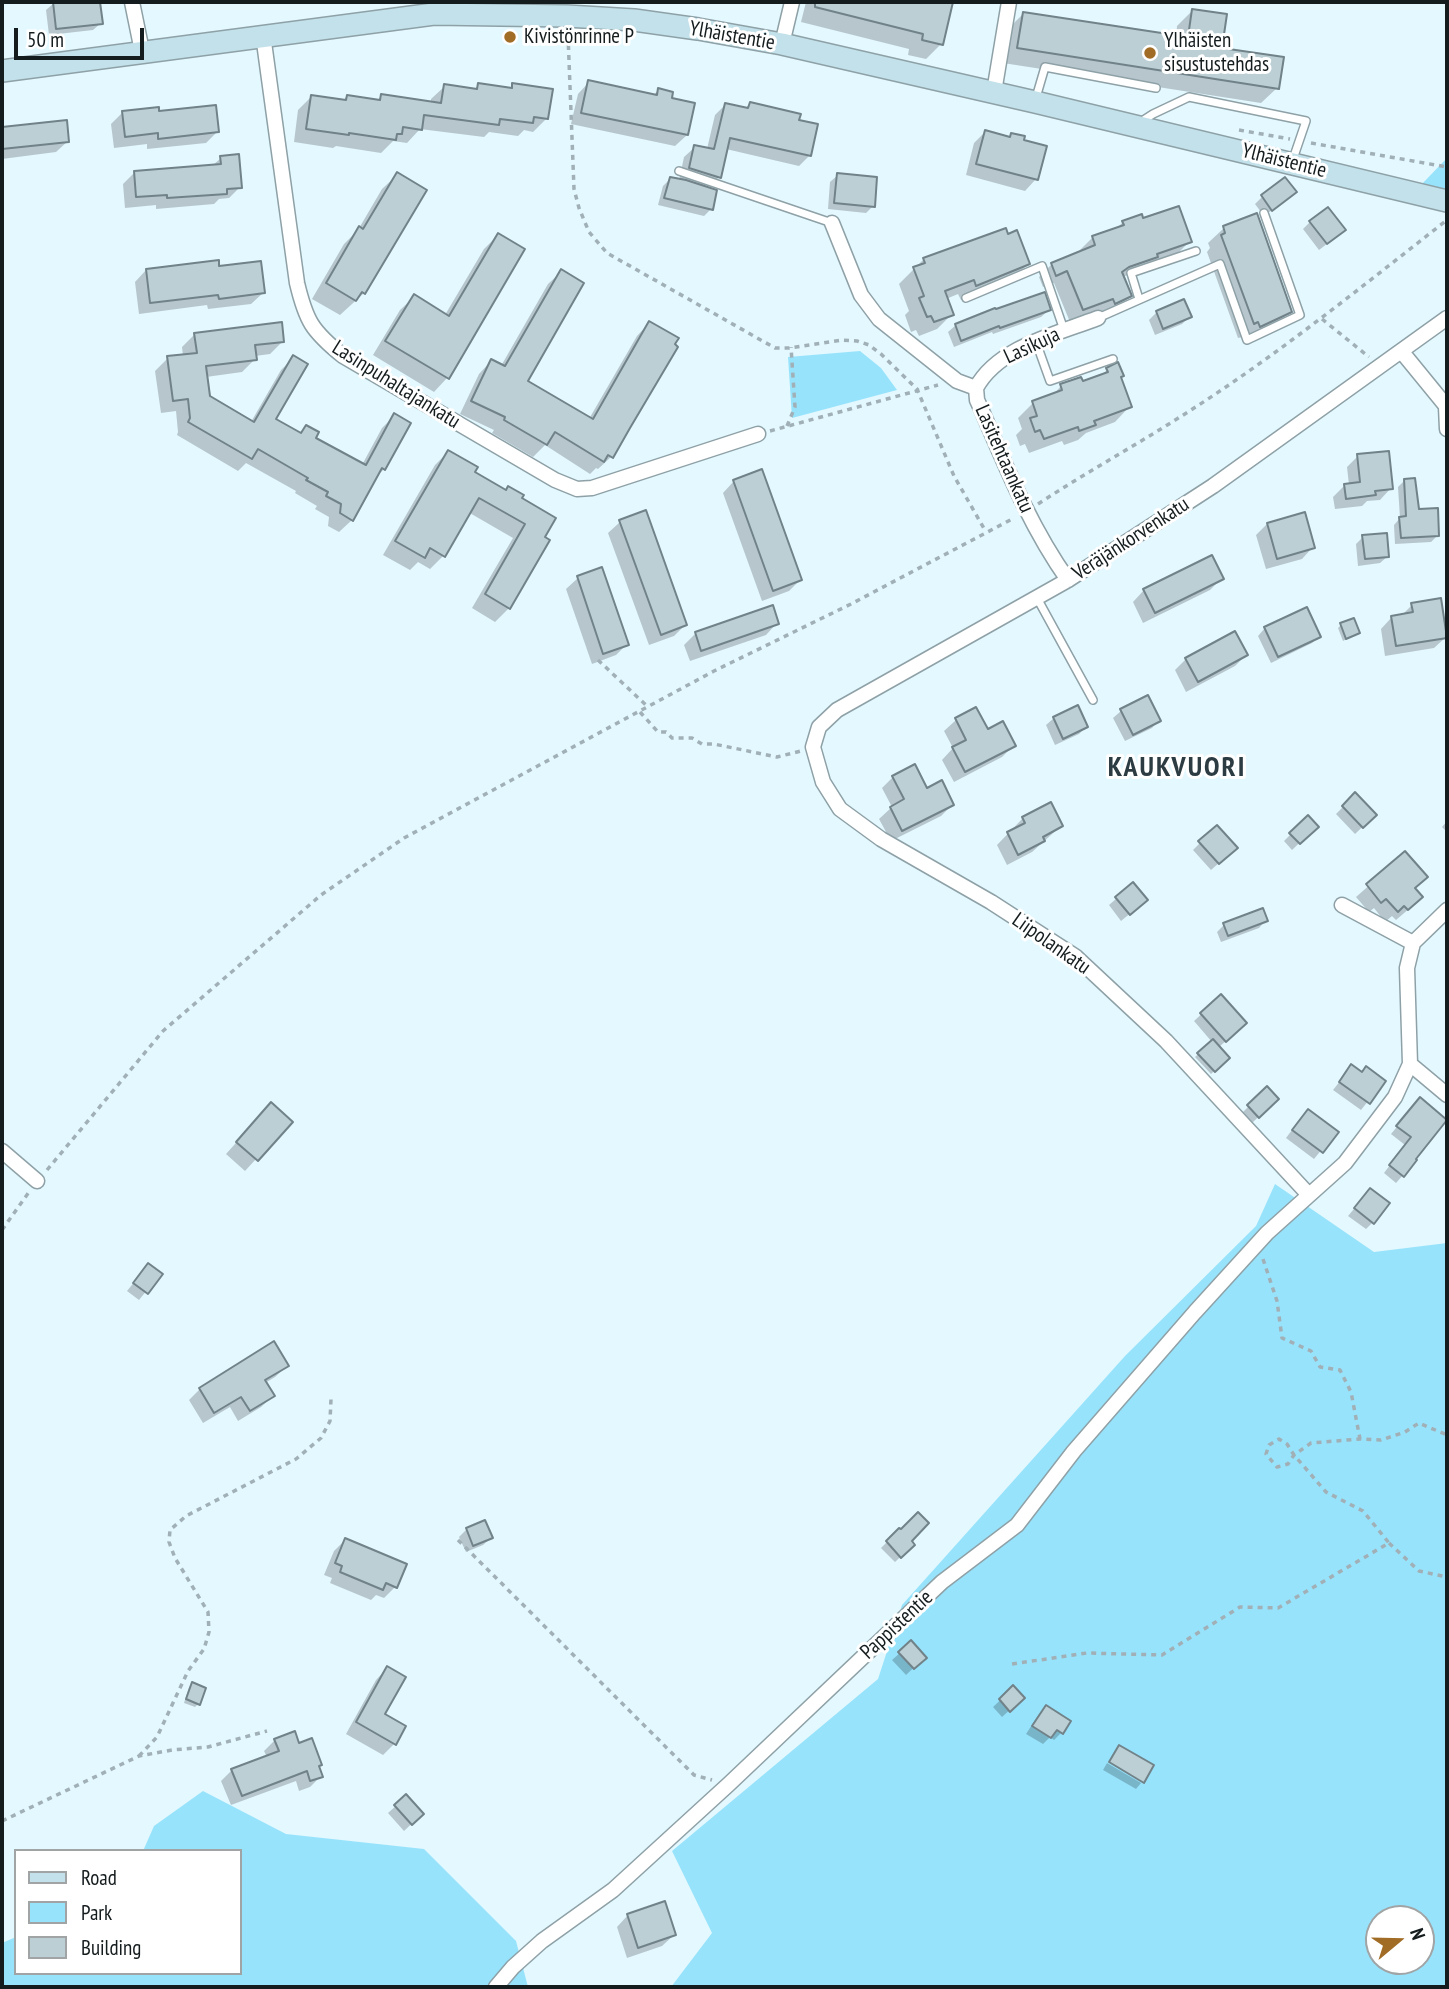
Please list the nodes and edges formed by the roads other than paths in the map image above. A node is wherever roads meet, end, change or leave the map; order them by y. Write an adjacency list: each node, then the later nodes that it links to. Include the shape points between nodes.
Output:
1 (132, 2): 7 (street)
2 (792, 2): 6 (street)
3 (1009, 2): 10 (street)
4 (435, 8): 5 (street, Ylhäistentie); 6 (street, Ylhäistentie, via 634,20)
5 (263, 36): 7 (street, Ylhäistentie); 30 (street, Lasinpuhaltajankatu, via 298,283 307,318 343,356 570,488 592,488)
6 (782, 44): 10 (street, Ylhäistentie)
7 (142, 51): 8 (street, Ylhäistentie)
8 (2, 71)
9 (1156, 88): 11 (lane, via 1045,67)
10 (994, 92): 11 (street, Ylhäistentie)
11 (1035, 102): 12 (street, Ylhäistentie)
12 (1136, 126): 13 (street, Ylhäistentie); 13 (lane, via 1189,97 1306,121)
13 (1292, 163): 15 (street, Ylhäistentie)
14 (679, 171): 17 (lane)
15 (1447, 201)
16 (1264, 213): 20 (lane, via 1300,316 1247,340 1220,264)
17 (832, 223): 27 (street, Lasitehtaankatu, via 869,308 890,330 957,381)
18 (1196, 251): 20 (lane, via 1131,273)
19 (966, 298): 23 (lane, via 1042,266)
20 (1139, 299): 21 (lane)
21 (1098, 318): 23 (street, Lasikuja)
22 (1447, 318): 25 (street, Veräjänkorvenkatu)
23 (1064, 331): 24 (street, Lasikuja)
24 (1036, 342): 26 (lane, via 1050,381); 27 (street, Lasikuja, via 998,361)
25 (1402, 352): 28 (street); 31 (street, Veräjänkorvenkatu, via 1213,486)
26 (1113, 359)
27 (976, 388): 31 (street, Lasitehtaankatu, via 1026,512)
28 (1446, 407): 29 (street)
29 (1447, 429)
30 (758, 434)
31 (1068, 580): 32 (street, Veräjänkorvenkatu)
32 (1037, 597): 33 (lane); 34 (street, Veräjänkorvenkatu, via 837,710 819,727)
33 (1093, 700)
34 (813, 747): 42 (street, Liipolankatu, via 823,782 840,809 881,839 1076,957 1166,1041)
35 (1342, 905): 37 (street)
36 (1447, 910): 37 (street)
37 (1413, 943): 38 (street, via 1406,968)
38 (1410, 1064): 39 (street); 42 (street, Pappistentie, via 1395,1097 1371,1131 1345,1163)
39 (1447, 1096)
40 (2, 1151): 41 (street)
41 (37, 1181)
42 (1309, 1195): 43 (street, Pappistentie, via 1195,1312 1074,1451 1017,1525 942,1582 613,1890 542,1941)
43 (496, 1987)

